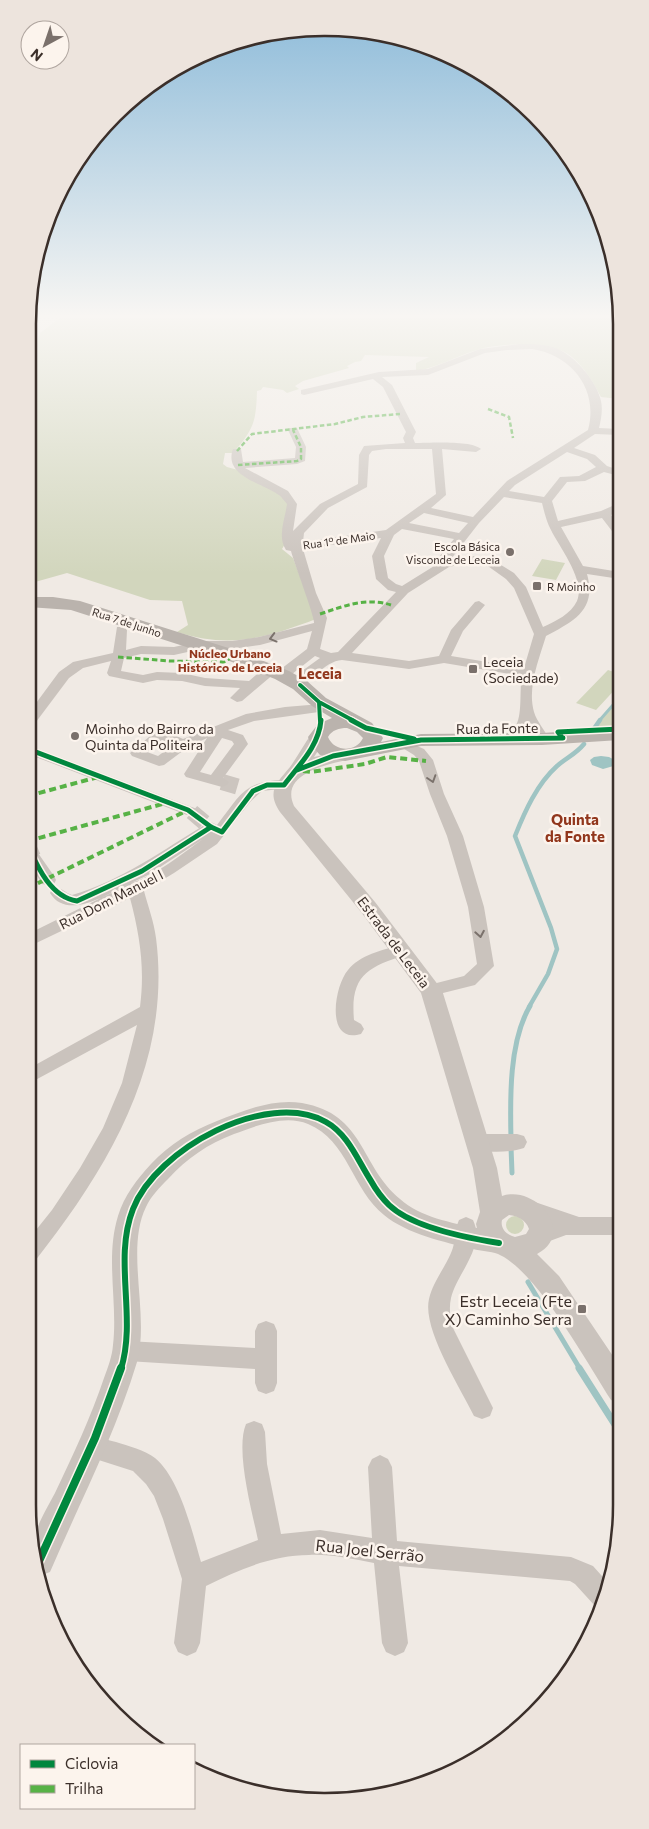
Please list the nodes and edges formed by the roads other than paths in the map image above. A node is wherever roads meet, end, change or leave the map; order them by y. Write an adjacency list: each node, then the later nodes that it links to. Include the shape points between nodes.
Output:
1 (396, 403): 6 (street, via 411,432 408,438)
2 (597, 403): 4 (street)
3 (293, 430): 12 (street, via 301,447 301,459 298,461)
4 (593, 431): 5 (street); 11 (street)
5 (613, 432)
6 (412, 446): 7 (street); 28 (street, via 368,448 364,455 363,485 316,513 298,532)
7 (437, 447): 8 (street); 19 (street, Rua 1º de Maio, via 441,495)
8 (476, 449)
9 (548, 450): 11 (street)
10 (237, 451): 12 (street)
11 (564, 451): 13 (street); 14 (street, via 591,457)
12 (238, 465): 28 (street, via 249,476 284,493 292,504 287,541 289,548)
13 (536, 467): 16 (street); 17 (street)
14 (603, 468): 15 (street); 16 (street, via 581,479)
15 (613, 471)
16 (564, 479): 18 (street)
17 (500, 493): 18 (street); 22 (street)
18 (547, 501): 25 (street)
19 (422, 509): 22 (street); 24 (street, Rua 1º de Maio)
20 (613, 509): 21 (street)
21 (605, 514): 23 (street); 25 (street)
22 (475, 521): 27 (street)
23 (613, 524)
24 (400, 525): 26 (street, Rua 1º de Maio); 27 (street)
25 (554, 525): 30 (street)
26 (389, 533): 28 (street, Rua 1º de Maio); 32 (street, via 378,556 382,580)
27 (462, 537): 29 (street, via 445,557)
28 (297, 549): 35 (street, via 310,594 320,614)
29 (445, 564): 32 (street); 37 (street, via 483,560 510,576 520,587)
30 (578, 569): 31 (street); 37 (street, via 586,588 581,607 569,620)
31 (613, 575)
32 (404, 590): 41 (street)
33 (36, 602): 38 (main road, Rua 7 de Junho, via 74,605)
34 (479, 606): 42 (street, via 450,639)
35 (320, 624): 38 (street, one-way to 38, via 260,641); 39 (street)
36 (121, 630): 40 (street)
37 (540, 634): 43 (street)
38 (201, 645): 40 (street, via 186,650 141,650); 44 (main road, Rua 7 de Junho)
39 (313, 651): 41 (street); 44 (street)
40 (119, 654): 45 (street, via 114,673 143,679 182,677); 48 (street, via 78,665 64,676)
41 (336, 656): 42 (street, via 409,665); 44 (street)
42 (444, 659): 43 (street)
43 (530, 673): 49 (street, via 526,698)
44 (287, 678): 45 (street); 47 (main road)
45 (250, 685): 46 (street)
46 (237, 698)
47 (320, 705): 50 (main road); 51 (street, via 251,717); 52 (main road, via 322,720)
48 (36, 713)
49 (528, 714): 54 (street); 55 (street, via 521,730)
50 (363, 726): 52 (main road, via 342,722); 56 (main road, Rua da Fonte); 59 (main road, via 372,743)
51 (216, 732): 51 (street, via 191,774 218,781 241,744 238,738); 57 (street)
52 (319, 734): 59 (main road, via 322,747 329,751); 60 (street)
53 (613, 734): 54 (main road, Rua da Fonte)
54 (542, 739): 55 (main road, Rua da Fonte)
55 (507, 740): 56 (main road, Rua da Fonte)
56 (418, 741): 59 (main road, Rua da Fonte); 69 (street, one-way to 69, via 455,836 476,907 486,966 469,982)
57 (182, 744)
58 (36, 752): 61 (street)
59 (354, 753): 60 (street, via 325,759)
60 (291, 778): 62 (street, Rua Dom Manuel I, via 246,789); 68 (street, Estrada de Leceia, via 282,799 286,808)
61 (192, 812)
62 (212, 827): 65 (street, Rua Dom Manuel I, via 200,849); 66 (street, via 151,866 92,895 71,901)
63 (36, 862): 64 (street)
64 (48, 880)
65 (135, 887): 67 (street, Rua Dom Manuel I); 70 (street, via 142,905 151,955)
66 (58, 893)
67 (36, 937)
68 (400, 950): 69 (street, Estrada de Leceia); 71 (street, via 368,962 355,971 346,986 343,1006 346,1023)
69 (431, 990): 74 (street, Estrada de Leceia)
70 (149, 1010): 72 (street); 82 (street, via 129,1090 114,1126 69,1203)
71 (355, 1029)
72 (36, 1073)
73 (509, 1141): 74 (street)
74 (476, 1142): 75 (street, Estrada de Leceia)
75 (486, 1168): 76 (street, Estrada de Leceia); 77 (street, Estrada de Leceia)
76 (526, 1207): 77 (street, via 502,1205); 78 (street); 81 (street, via 538,1218 541,1230)
77 (491, 1215): 80 (street); 83 (street, via 490,1231)
78 (578, 1226): 79 (street); 81 (street, via 565,1226)
79 (613, 1226)
80 (465, 1231): 83 (street, via 482,1241); 86 (street, via 416,1222 390,1206 347,1140 326,1122 303,1112 260,1115 201,1136 176,1154 133,1207 127,1234); 90 (street, via 460,1256 442,1287 437,1313 444,1334)
81 (538, 1238): 83 (street, via 524,1248); 84 (street, via 543,1268)
82 (36, 1245)
83 (504, 1245): 84 (street, via 533,1266)
84 (550, 1284): 88 (street)
85 (266, 1331): 87 (street)
86 (127, 1351): 87 (street); 92 (street, via 114,1393)
87 (266, 1359): 89 (street)
88 (613, 1379)
89 (266, 1383)
90 (482, 1408)
91 (254, 1432): 94 (street, via 255,1464)
92 (91, 1447): 96 (street); 97 (street, via 145,1465 157,1478 166,1494)
93 (380, 1467): 95 (street)
94 (272, 1548): 95 (street, Rua Joel Serrão, via 324,1543); 97 (street, Rua Joel Serrão)
95 (385, 1552): 98 (street, Rua Joel Serrão, via 571,1569 584,1575); 100 (street)
96 (41, 1556)
97 (194, 1579): 99 (street)
98 (599, 1591)
99 (187, 1643)
100 (396, 1643)

